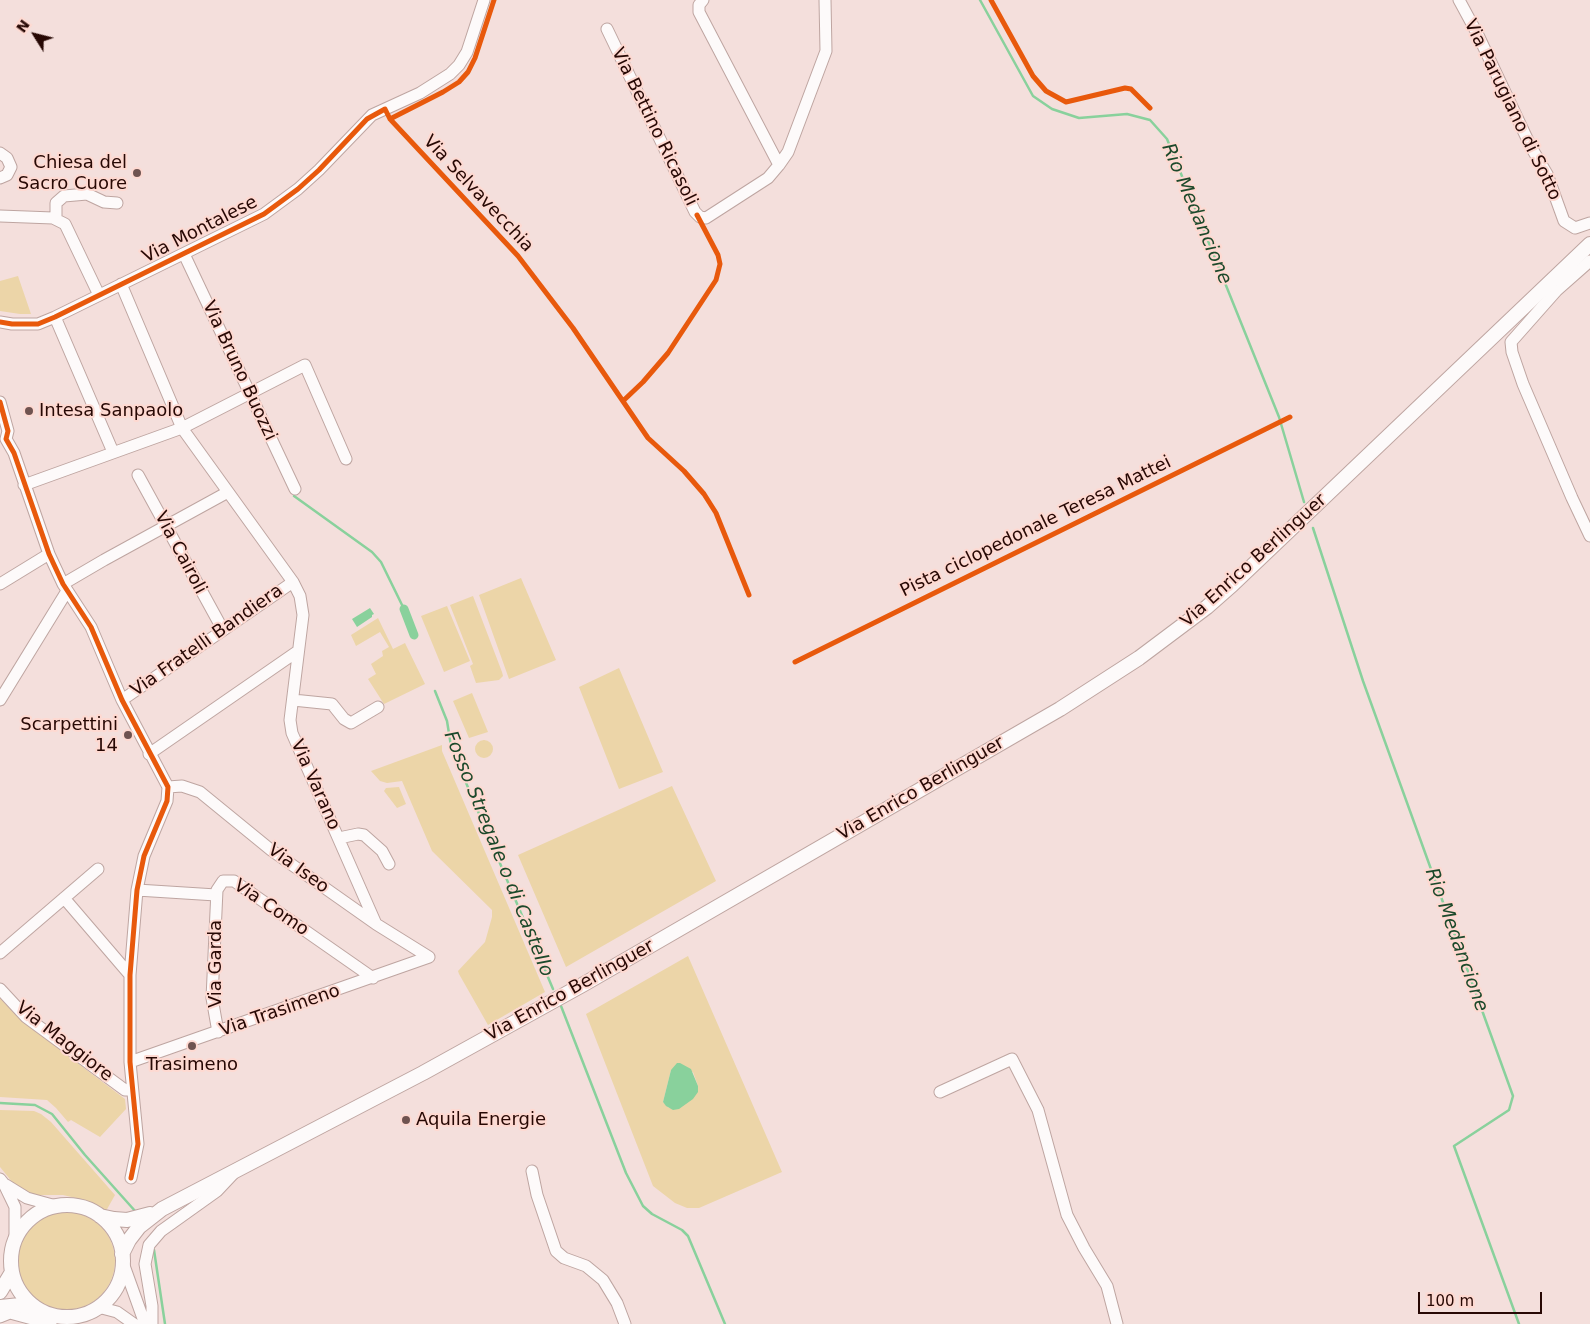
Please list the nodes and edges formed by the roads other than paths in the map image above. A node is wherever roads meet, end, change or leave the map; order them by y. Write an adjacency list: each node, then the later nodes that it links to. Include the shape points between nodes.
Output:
1 (484, 0): 14 (street, Via Montalese, via 467,52 450,74 387,114 367,119 320,170 271,209)
2 (703, 0): 7 (street, via 699,12)
3 (826, 0): 7 (street, via 826,51 790,146)
4 (1459, 0): 12 (street, Via Parugiano di Sotto, via 1547,174 1564,221 1575,228)
5 (607, 29): 7 (street, Via Bettino Ricasoli, via 697,215 703,218 712,216 761,184)
6 (0, 153): 8 (street, via 11,167)
7 (779, 165)
8 (0, 178)
9 (117, 203): 11 (street, via 104,202 87,194 64,196 56,203)
10 (0, 216): 11 (street)
11 (56, 219): 17 (street, via 65,224)
12 (1590, 223)
13 (1590, 244): 60 (main road, Via Enrico Berlinguer, via 1207,607 1139,658 1079,697 584,984)
14 (184, 254): 16 (street, Via Montalese); 20 (street, Via Bruno Buozzi)
15 (1590, 261): 31 (street, via 1558,290 1511,342 1523,384)
16 (121, 284): 17 (street, Via Montalese); 22 (street, Via Varano)
17 (99, 295): 18 (street, Via Montalese)
18 (55, 318): 19 (street, Via Montalese, via 38,324); 24 (street)
19 (0, 322)
20 (250, 392): 22 (street); 25 (street, via 305,365); 28 (street, Via Bruno Buozzi)
21 (0, 402): 23 (street, via 8,431)
22 (182, 428): 24 (street); 29 (street, Via Varano)
23 (3, 438): 27 (street, via 14,453)
24 (113, 452): 27 (street)
25 (346, 459)
26 (138, 475): 30 (street, Via Cairoli)
27 (24, 484): 32 (street)
28 (295, 489)
29 (228, 492): 30 (street); 33 (street, Via Varano)
30 (167, 526): 35 (street); 36 (street, Via Cairoli)
31 (1590, 536)
32 (48, 554): 34 (street); 35 (street)
33 (293, 582): 36 (street, Via Fratelli Bandiera); 37 (street, Via Varano, via 303,608)
34 (0, 584)
35 (65, 588): 38 (street); 39 (street, via 90,628)
36 (223, 630): 39 (street, Via Fratelli Bandiera)
37 (298, 651): 40 (street, Via Varano); 42 (street)
38 (0, 700)
39 (122, 700): 42 (street)
40 (293, 700): 41 (street, via 332,704 351,723); 44 (street, Via Varano, via 292,734)
41 (378, 707)
42 (149, 754): 43 (street)
43 (168, 787): 47 (street, via 167,801 144,856); 50 (street, Via Iseo, via 182,786 200,792 271,850)
44 (339, 838): 45 (street, via 364,835 382,851); 50 (street, Via Varano)
45 (389, 864)
46 (98, 869): 49 (street)
47 (137, 890): 48 (street, Via Como); 53 (street)
48 (216, 895): 54 (street, Via Como, via 220,883 234,881); 56 (street, Via Garda, via 212,998)
49 (64, 898): 51 (street); 53 (street)
50 (376, 924): 52 (street, Via Iseo)
51 (0, 953)
52 (429, 957): 54 (street, Via Trasimeno)
53 (130, 975): 57 (street)
54 (373, 978): 56 (street, Via Trasimeno)
55 (0, 989): 58 (street, Via Maggiore, via 26,1016 125,1090)
56 (218, 1032): 57 (street, Via Trasimeno)
57 (130, 1062): 58 (street)
58 (132, 1090): 62 (street, via 138,1144)
59 (940, 1092): 80 (street, via 1012,1060 1038,1110 1067,1215 1107,1286)
60 (235, 1171): 65 (main road, Via Enrico Berlinguer); 78 (street, via 217,1191 161,1231 149,1245 146,1264)
61 (532, 1172): 79 (street, via 556,1251 564,1258 586,1266 603,1280)
62 (131, 1178)
63 (2, 1181): 64 (street, via 27,1198); 67 (street, via 15,1207)
64 (56, 1206): 66 (main road, Via Enrico Berlinguer, via 77,1206); 67 (main road, Via Enrico Berlinguer, via 32,1218)
65 (162, 1209): 66 (main road, Via Enrico Berlinguer, via 127,1220); 68 (main road, Via Enrico Berlinguer, via 133,1233)
66 (100, 1216): 68 (main road, Via Enrico Berlinguer, via 115,1232)
67 (15, 1240): 69 (main road, Via Enrico Berlinguer)
68 (122, 1257): 72 (main road, Via Enrico Berlinguer, via 115,1289); 77 (street)
69 (12, 1272): 70 (main road, Via Enrico Berlinguer); 73 (main road, Via Enrico Berlinguer, via 21,1293)
70 (0, 1292)
71 (0, 1307): 73 (main road, Via Enrico Berlinguer, via 20,1305)
72 (98, 1307): 73 (main road, Via Enrico Berlinguer, via 68,1317); 76 (street, via 116,1312)
73 (38, 1309)
74 (0, 1317): 75 (street, via 10,1314)
75 (51, 1324)
76 (134, 1324)
77 (145, 1324)
78 (152, 1324)
79 (626, 1324)
80 (1117, 1324)

